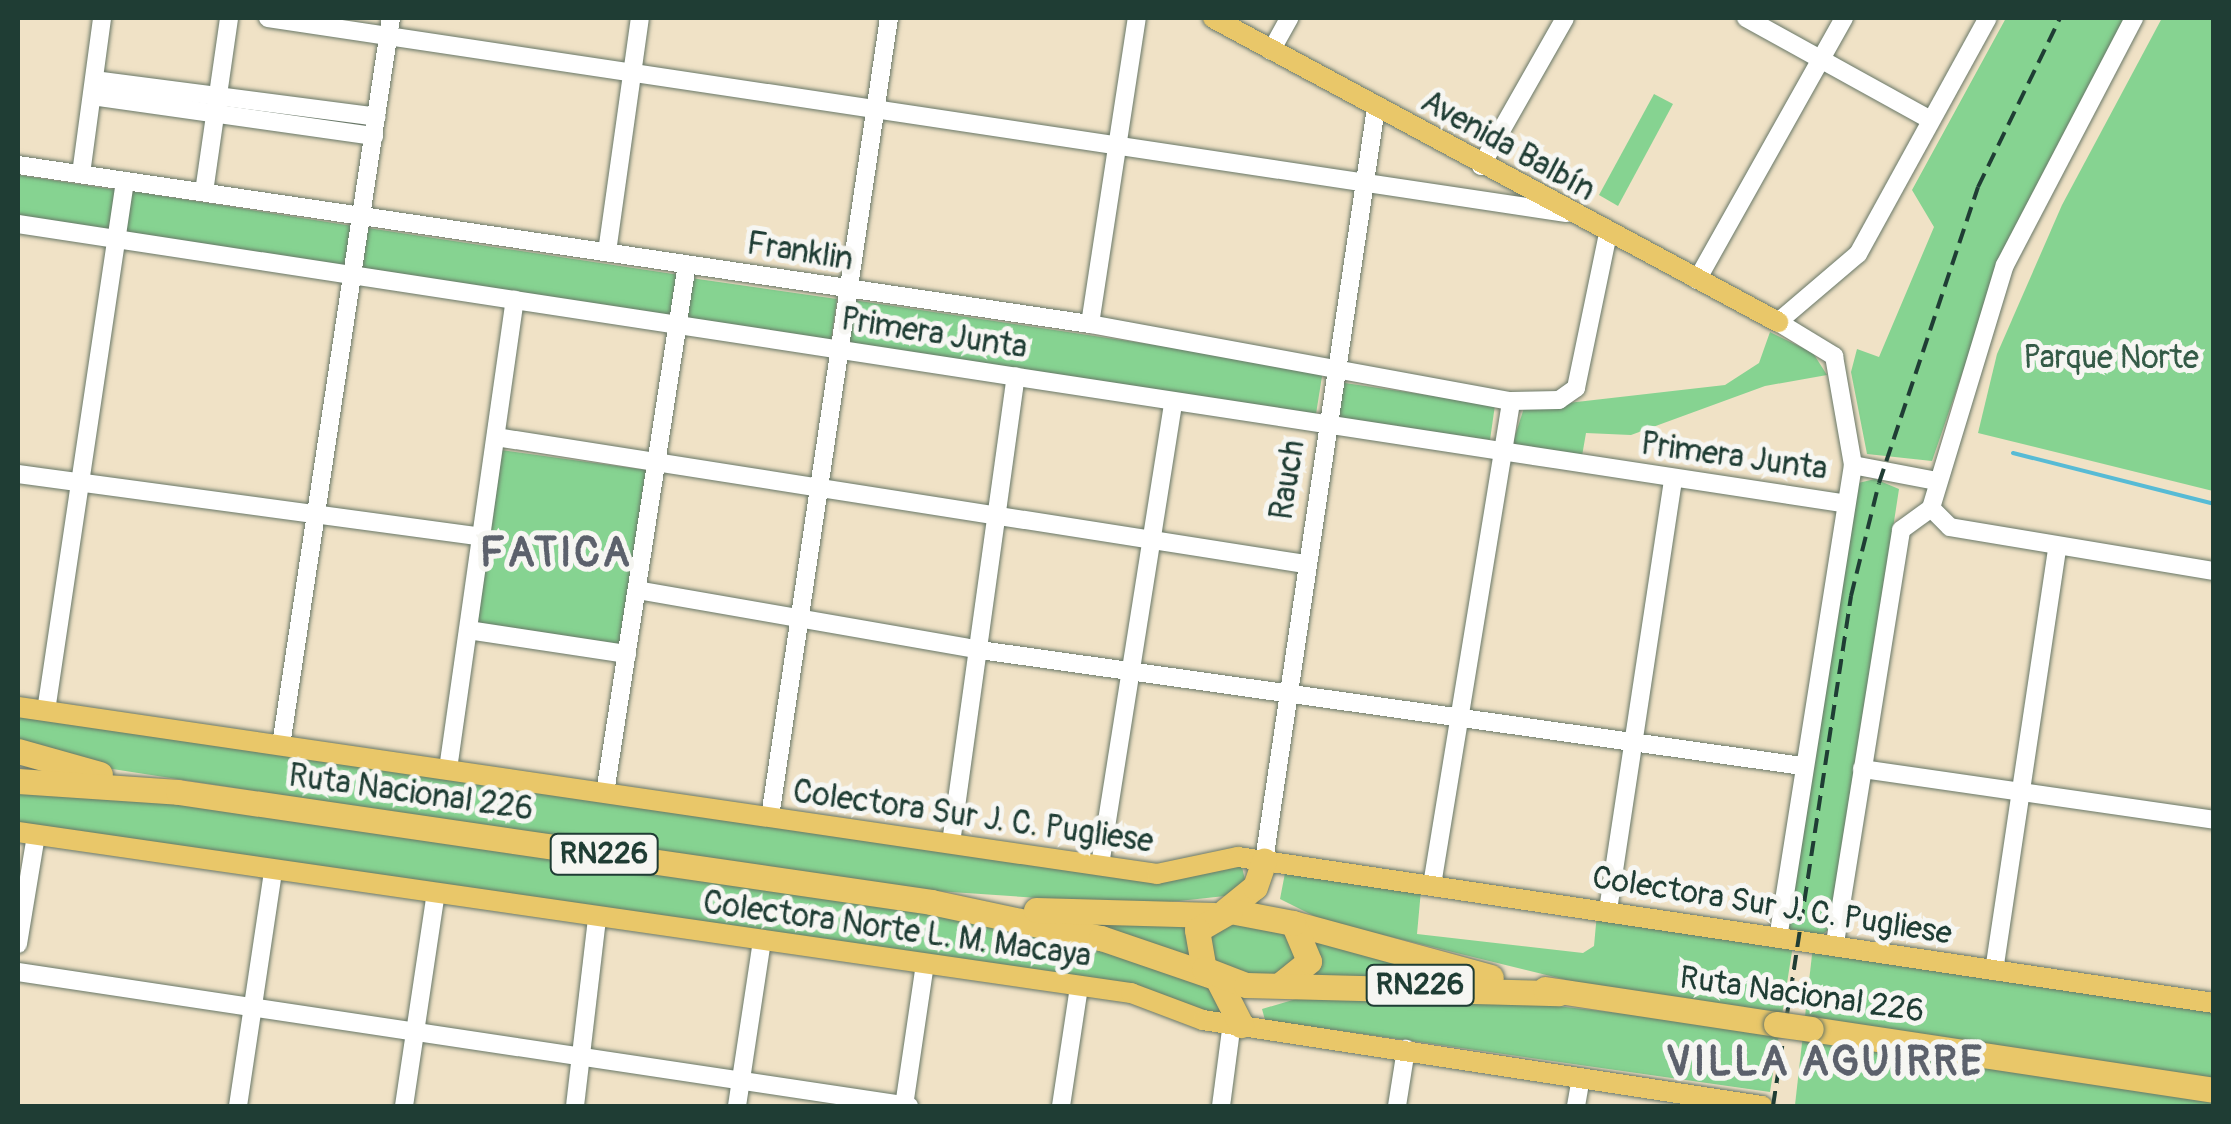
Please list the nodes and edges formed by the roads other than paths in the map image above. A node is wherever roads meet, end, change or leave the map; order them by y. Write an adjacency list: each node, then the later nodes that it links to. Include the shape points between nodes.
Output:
1 (102, 18): 18 (street)
2 (229, 18): 19 (street)
3 (268, 18): 14 (street)
4 (640, 18): 17 (street)
5 (889, 18): 20 (street)
6 (1137, 18): 24 (street)
7 (1214, 18): 15 (main road, Avenida Balbín)
8 (1289, 18): 15 (street)
9 (1565, 18): 26 (street)
10 (1746, 18): 16 (street)
11 (1844, 18): 16 (street)
12 (1988, 18): 22 (street)
13 (2134, 18): 57 (street, via 2005,265)
14 (389, 26): 17 (street); 23 (street)
15 (1271, 51): 21 (main road, Avenida Balbín)
16 (1822, 59): 22 (street); 39 (street)
17 (632, 72): 20 (street); 36 (street)
18 (94, 88): 19 (street); 27 (street)
19 (218, 104): 23 (street); 30 (street)
20 (876, 108): 24 (street); 40 (street)
21 (1376, 108): 26 (main road, Avenida Balbín); 29 (street, Rauch)
22 (1931, 120): 42 (street, via 1858,254)
23 (375, 126): 32 (street)
24 (1117, 145): 29 (street); 43 (street)
25 (18, 165): 27 (street, Franklin)
26 (1481, 166): 31 (main road, Avenida Balbín)
27 (80, 174): 28 (street, Franklin)
28 (125, 181): 30 (street, Franklin); 35 (street)
29 (1365, 182): 31 (street); 46 (street, Rauch)
30 (204, 192): 32 (street, Franklin)
31 (1566, 212): 34 (main road, Avenida Balbín)
32 (362, 216): 36 (street, Franklin); 38 (street)
33 (18, 224): 35 (street, Primera Junta)
34 (1608, 234): 39 (main road, Avenida Balbín); 48 (street, Franklin, via 1570,396)
35 (116, 239): 38 (street, Primera Junta); 58 (street)
36 (606, 252): 37 (street, Franklin)
37 (687, 264): 40 (street, Franklin); 44 (street)
38 (351, 275): 41 (street, Primera Junta); 62 (street)
39 (1697, 280): 42 (main road, Avenida Balbín)
40 (848, 290): 43 (street, Franklin); 45 (street)
41 (516, 300): 44 (street, Primera Junta); 51 (street)
42 (1778, 322): 54 (street, via 1834,356)
43 (1090, 324): 46 (street, Franklin)
44 (678, 325): 45 (street, Primera Junta); 53 (street)
45 (840, 350): 47 (street, Primera Junta); 59 (street)
46 (1336, 369): 48 (street, Franklin); 50 (street, Rauch)
47 (1016, 377): 49 (street, Primera Junta); 63 (street)
48 (1511, 400): 52 (street)
49 (1173, 402): 50 (street, Primera Junta); 65 (street)
50 (1327, 424): 52 (street, Primera Junta); 67 (street, Rauch)
51 (496, 437): 53 (street); 64 (street)
52 (1501, 453): 56 (street, Primera Junta); 78 (street)
53 (657, 462): 59 (street); 69 (street)
54 (1859, 466): 57 (street, Primera Junta); 60 (street)
55 (18, 474): 58 (street)
56 (1673, 479): 60 (street, Primera Junta); 79 (street)
57 (1936, 481): 61 (street)
58 (82, 484): 62 (street); 77 (street)
59 (819, 488): 63 (street); 70 (street)
60 (1841, 503): 82 (street)
61 (1931, 508): 66 (street, via 1950,527); 83 (street, via 1901,530)
62 (318, 518): 64 (street); 80 (street)
63 (998, 520): 65 (street); 72 (street)
64 (482, 537): 71 (street)
65 (1153, 542): 67 (street); 74 (street)
66 (2057, 548): 68 (street); 86 (street)
67 (1305, 564): 75 (street, Rauch)
68 (2214, 571)
69 (637, 590): 70 (street); 73 (street)
70 (799, 620): 72 (street); 89 (street)
71 (468, 630): 73 (street); 84 (street)
72 (980, 650): 74 (street); 92 (street)
73 (627, 654): 88 (street)
74 (1131, 670): 75 (street); 94 (street)
75 (1286, 688): 78 (street); 93 (street, Rauch)
76 (18, 707): 77 (main road, Colectora Sur J. C. Pugliese)
77 (46, 711): 80 (main road, Colectora Sur J. C. Pugliese)
78 (1461, 716): 79 (street); 96 (street)
79 (1632, 740): 82 (street); 99 (street)
80 (281, 745): 84 (main road, Colectora Sur J. C. Pugliese)
81 (18, 752): 87 (highway, Ruta Nacional 226 / RN226)
82 (1802, 766): 103 (street)
83 (1862, 769): 86 (street); 105 (street)
84 (448, 770): 88 (main road, Colectora Sur J. C. Pugliese)
85 (18, 781): 87 (highway, Ruta Nacional 226 / RN226)
86 (2021, 789): 90 (street); 108 (street)
87 (178, 792): 98 (highway, Ruta Nacional 226 / RN226)
88 (605, 793): 89 (main road, Colectora Sur J. C. Pugliese)
89 (770, 817): 92 (main road, Colectora Sur J. C. Pugliese)
90 (2214, 820)
91 (27, 833): 95 (main road, Colectora Norte L. M. Macaya); 106 (street)
92 (951, 842): 94 (main road, Colectora Sur J. C. Pugliese)
93 (1264, 861): 94 (main road, Colectora Sur J. C. Pugliese, via 1230,857 1167,875); 96 (main road, Colectora Sur J. C. Pugliese); 100 (highway, via 1255,887); 102 (highway, via 1267,888)
94 (1100, 865)
95 (274, 871): 97 (main road, Colectora Norte L. M. Macaya); 115 (street)
96 (1432, 884): 99 (main road, Colectora Sur J. C. Pugliese)
97 (436, 893): 101 (main road, Colectora Norte L. M. Macaya); 117 (street)
98 (931, 902): 100 (highway, Ruta Nacional 226 / RN226); 110 (highway, Ruta Nacional 226 / RN226, via 1101,938)
99 (1608, 910): 103 (main road, Colectora Sur J. C. Pugliese)
100 (1217, 914): 102 (highway, Ruta Nacional 226 / RN226); 110 (highway, via 1194,941)
101 (597, 918): 104 (main road, Colectora Norte L. M. Macaya); 119 (street)
102 (1292, 923): 111 (highway, via 1309,961); 113 (highway, Ruta Nacional 226 / RN226)
103 (1779, 933): 105 (main road, Colectora Sur J. C. Pugliese)
104 (762, 941): 107 (main road, Colectora Norte L. M. Macaya); 121 (street)
105 (1835, 943): 108 (main road, Colectora Sur J. C. Pugliese)
106 (18, 944)
107 (925, 964): 112 (main road, Colectora Norte L. M. Macaya); 128 (street)
108 (1994, 971): 114 (main road, Colectora Sur J. C. Pugliese)
109 (18, 972): 115 (street)
110 (1215, 977): 111 (highway, Ruta Nacional 226 / RN226); 116 (highway)
111 (1279, 984): 113 (highway, Ruta Nacional 226 / RN226); 116 (highway)
112 (1079, 987): 116 (main road, Colectora Norte L. M. Macaya); 129 (street)
113 (1559, 993): 122 (highway, Ruta Nacional 226 / RN226, bridge)
114 (2214, 1003)
115 (253, 1006): 117 (street); 124 (street)
116 (1236, 1024): 118 (main road, Colectora Norte L. M. Macaya); 130 (street)
117 (414, 1034): 119 (street); 125 (street)
118 (1406, 1049): 120 (main road, Colectora Norte L. M. Macaya); 131 (street)
119 (582, 1058): 121 (street); 126 (street)
120 (1581, 1078): 123 (main road, Colectora Norte L. M. Macaya); 132 (street)
121 (741, 1082): 127 (street); 128 (street)
122 (2214, 1090)
123 (1753, 1105)
124 (238, 1106)
125 (404, 1106)
126 (575, 1106)
127 (737, 1106)
128 (906, 1106)
129 (1060, 1106)
130 (1221, 1106)
131 (1398, 1106)
132 (1576, 1106)

